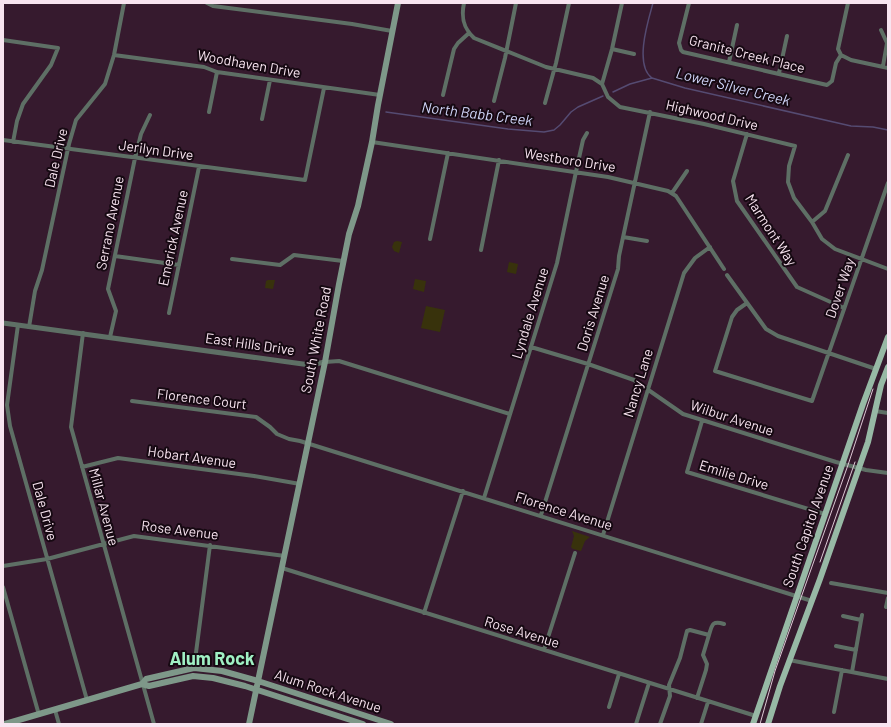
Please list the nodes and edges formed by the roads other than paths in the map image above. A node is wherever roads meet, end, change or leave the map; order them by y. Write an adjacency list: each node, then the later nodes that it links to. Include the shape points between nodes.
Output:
1 (124, 3): 19 (street, Dale Drive)
2 (207, 3): 12 (street, via 213,6)
3 (398, 3): 12 (main road, South White Road)
4 (464, 3): 13 (street, via 463,22)
5 (516, 3): 17 (street)
6 (569, 3): 23 (street)
7 (622, 3): 16 (street)
8 (689, 3): 21 (street, Granite Creek Place, via 680,43 681,50)
9 (848, 3): 20 (street, via 838,49)
10 (737, 25): 21 (street)
11 (881, 30): 22 (street, via 887,43)
12 (392, 31): 29 (main road, South White Road)
13 (469, 33): 17 (street, via 480,41); 30 (street, via 454,49)
14 (787, 36): 25 (street)
15 (3, 40): 40 (street, via 58,48 51,65 23,104)
16 (612, 49): 18 (street); 27 (street)
17 (506, 52): 23 (street); 31 (street)
18 (634, 54)
19 (114, 55): 24 (street, Woodhaven Drive); 42 (street, Dale Drive, via 105,84 76,120)
20 (841, 56): 22 (street); 25 (street, Granite Creek Place, via 836,63 830,84)
21 (729, 62): 25 (street, Granite Creek Place)
22 (886, 67)
23 (554, 70): 27 (street, via 593,78); 32 (street)
24 (217, 72): 26 (street, Woodhaven Drive); 33 (street)
25 (779, 73)
26 (270, 80): 28 (street, Woodhaven Drive); 36 (street)
27 (602, 84): 34 (street, Highwood Drive, via 608,97 620,107)
28 (324, 88): 29 (street, Woodhaven Drive); 47 (street, Jerilyn Drive, via 305,180)
29 (380, 95): 41 (main road, South White Road)
30 (443, 95)
31 (494, 101)
32 (545, 103)
33 (209, 112)
34 (650, 112): 38 (street, Highwood Drive); 50 (street, Doris Avenue)
35 (150, 115): 45 (street, Serrano Avenue, via 141,134)
36 (262, 119)
37 (587, 133): 49 (street, Lyndale Avenue)
38 (748, 134): 53 (street, Highwood Drive, via 796,146 788,182 794,198); 68 (street, Marmont Way, via 733,180 737,201 797,287)
39 (3, 140): 40 (street, Jerilyn Drive)
40 (13, 142): 42 (street, Jerilyn Drive)
41 (372, 142): 43 (street, Westboro Drive); 62 (main road, South White Road)
42 (68, 149): 45 (street, Jerilyn Drive); 72 (street, Dale Drive)
43 (448, 153): 46 (street, Westboro Drive); 55 (street)
44 (848, 155): 53 (street, via 825,211)
45 (135, 158): 47 (street, Jerilyn Drive); 59 (street, Serrano Avenue)
46 (499, 160): 49 (street, Westboro Drive); 58 (street)
47 (199, 167): 63 (street, Emerick Avenue)
48 (687, 171): 52 (street)
49 (576, 172): 50 (street, Westboro Drive); 76 (street, Lyndale Avenue, via 557,263)
50 (635, 182): 52 (street, Westboro Drive); 54 (street, Doris Avenue)
51 (888, 183): 61 (street, Dover Way)
52 (672, 193): 57 (street)
53 (812, 222): 61 (street, Highwood Drive, via 822,239 835,250)
54 (623, 237): 56 (street); 79 (street, Doris Avenue, via 618,269)
55 (430, 239)
56 (646, 241)
57 (710, 247): 64 (street); 82 (street, Nancy Lane, via 688,265 684,273)
58 (481, 250)
59 (115, 256): 63 (street); 74 (street, Serrano Avenue, via 108,289 116,311)
60 (232, 259): 62 (street, via 273,266 280,266 294,255)
61 (861, 260): 65 (street, Highwood Drive); 68 (street, Dover Way)
62 (344, 262): 78 (main road, South White Road)
63 (179, 266): 69 (street, Emerick Avenue)
64 (724, 269)
65 (888, 269)
66 (728, 275): 67 (street)
67 (747, 303): 77 (street, via 766,329 778,336); 77 (street, Dover Way, via 737,310 732,318 715,371 812,401)
68 (844, 308): 77 (street, Dover Way)
69 (169, 313)
70 (3, 323): 71 (street, East Hills Drive)
71 (18, 325): 72 (street, East Hills Drive); 103 (street, Dale Drive, via 7,405 10,426)
72 (29, 327): 73 (street, East Hills Drive)
73 (83, 333): 74 (street, East Hills Drive); 90 (street, Millar Avenue, via 72,427)
74 (110, 337): 78 (street, East Hills Drive, via 310,365)
75 (888, 337): 81 (main road, South Capitol Avenue)
76 (531, 347): 79 (street, Wilbur Avenue); 86 (street, Lyndale Avenue)
77 (829, 353): 81 (street)
78 (325, 362): 86 (street, East Hills Drive, via 339,361); 88 (main road, South White Road)
79 (588, 364): 82 (street, Wilbur Avenue, via 634,380); 97 (street, Doris Avenue)
80 (888, 367): 84 (main road, South Capitol Avenue)
81 (876, 369): 89 (main road, South Capitol Avenue)
82 (648, 389): 87 (street, Wilbur Avenue, via 683,414); 98 (street, Nancy Lane)
83 (132, 401): 88 (street, Florence Court, via 256,416 277,434)
84 (874, 411): 85 (street); 91 (main road, South Capitol Avenue, via 868,442)
85 (888, 413)
86 (510, 414): 95 (street, Lyndale Avenue)
87 (702, 421): 89 (street, Wilbur Avenue); 96 (street, Emilie Drive, via 688,472)
88 (308, 444): 93 (main road, South White Road); 94 (street, Florence Avenue)
89 (842, 464): 91 (street, Wilbur Avenue); 96 (main road, South Capitol Avenue)
90 (82, 467): 93 (street, Hobart Avenue, via 118,458); 99 (street, Millar Avenue)
91 (859, 468): 92 (street, Wilbur Avenue); 111 (main road, South Capitol Avenue)
92 (888, 473)
93 (300, 484): 102 (main road, South White Road)
94 (463, 491): 95 (street, Florence Avenue); 113 (street)
95 (484, 498): 97 (street, Florence Avenue)
96 (825, 514): 109 (main road, South Capitol Avenue)
97 (541, 515): 98 (street, Florence Avenue)
98 (603, 535): 109 (street, Florence Avenue)
99 (103, 544): 100 (street, Rose Avenue, via 134,536); 103 (street, Rose Avenue); 129 (street, Millar Avenue)
100 (210, 545): 102 (street, Rose Avenue); 121 (street)
101 (575, 553): 118 (street)
102 (285, 556): 105 (main road, South White Road)
103 (47, 558): 104 (street, Rose Avenue); 133 (street, Dale Drive)
104 (3, 566)
105 (282, 568): 113 (street, Rose Avenue); 127 (main road, South White Road)
106 (831, 583): 108 (street)
107 (3, 587): 138 (street)
108 (888, 593)
109 (797, 596): 111 (street, Florence Avenue); 139 (main road, South Capitol Avenue)
110 (888, 598): 112 (street)
111 (812, 601): 120 (main road, South Capitol Avenue)
112 (886, 606)
113 (424, 613): 118 (street, Rose Avenue)
114 (843, 616): 119 (street, via 862,617)
115 (724, 624): 116 (street, via 714,623)
116 (709, 636): 130 (street, via 687,631); 132 (street, via 703,655 707,664 706,670)
117 (836, 646): 119 (street)
118 (544, 650): 124 (street, Rose Avenue)
119 (856, 650): 123 (street)
120 (789, 660): 122 (street); 150 (main road, South Capitol Avenue)
121 (194, 668): 125 (main road); 127 (main road, Alum Rock Avenue, via 222,671); 129 (main road, Alum Rock Avenue, via 146,678)
122 (842, 670): 123 (street); 137 (street)
123 (852, 672): 126 (street)
124 (619, 674): 128 (street, Rose Avenue); 135 (street)
125 (193, 676): 129 (main road, Alum Rock Avenue, via 149,686); 131 (main road, Alum Rock Avenue, via 213,678)
126 (888, 679)
127 (258, 681): 131 (main road, South White Road); 145 (main road, Alum Rock Avenue)
128 (649, 683): 130 (street, Rose Avenue); 146 (street)
129 (142, 684): 133 (main road, Alum Rock Avenue); 142 (street, Millar Avenue)
130 (669, 689): 132 (street, Rose Avenue); 147 (street, via 670,696)
131 (256, 690): 143 (main road, South White Road); 144 (main road, Alum Rock Avenue)
132 (697, 698): 134 (street, Rose Avenue)
133 (87, 700): 136 (main road, Alum Rock Avenue)
134 (708, 702): 139 (street, Rose Avenue); 148 (street)
135 (609, 707)
136 (55, 710): 138 (main road, Alum Rock Avenue); 141 (street)
137 (834, 712)
138 (39, 715): 140 (main road, Alum Rock Avenue)
139 (756, 716): 149 (main road, South Capitol Avenue)
140 (4, 724)
141 (59, 724)
142 (154, 724)
143 (249, 724)
144 (363, 724)
145 (391, 724)
146 (636, 724)
147 (660, 724)
148 (701, 724)
149 (753, 724)
150 (768, 724)

